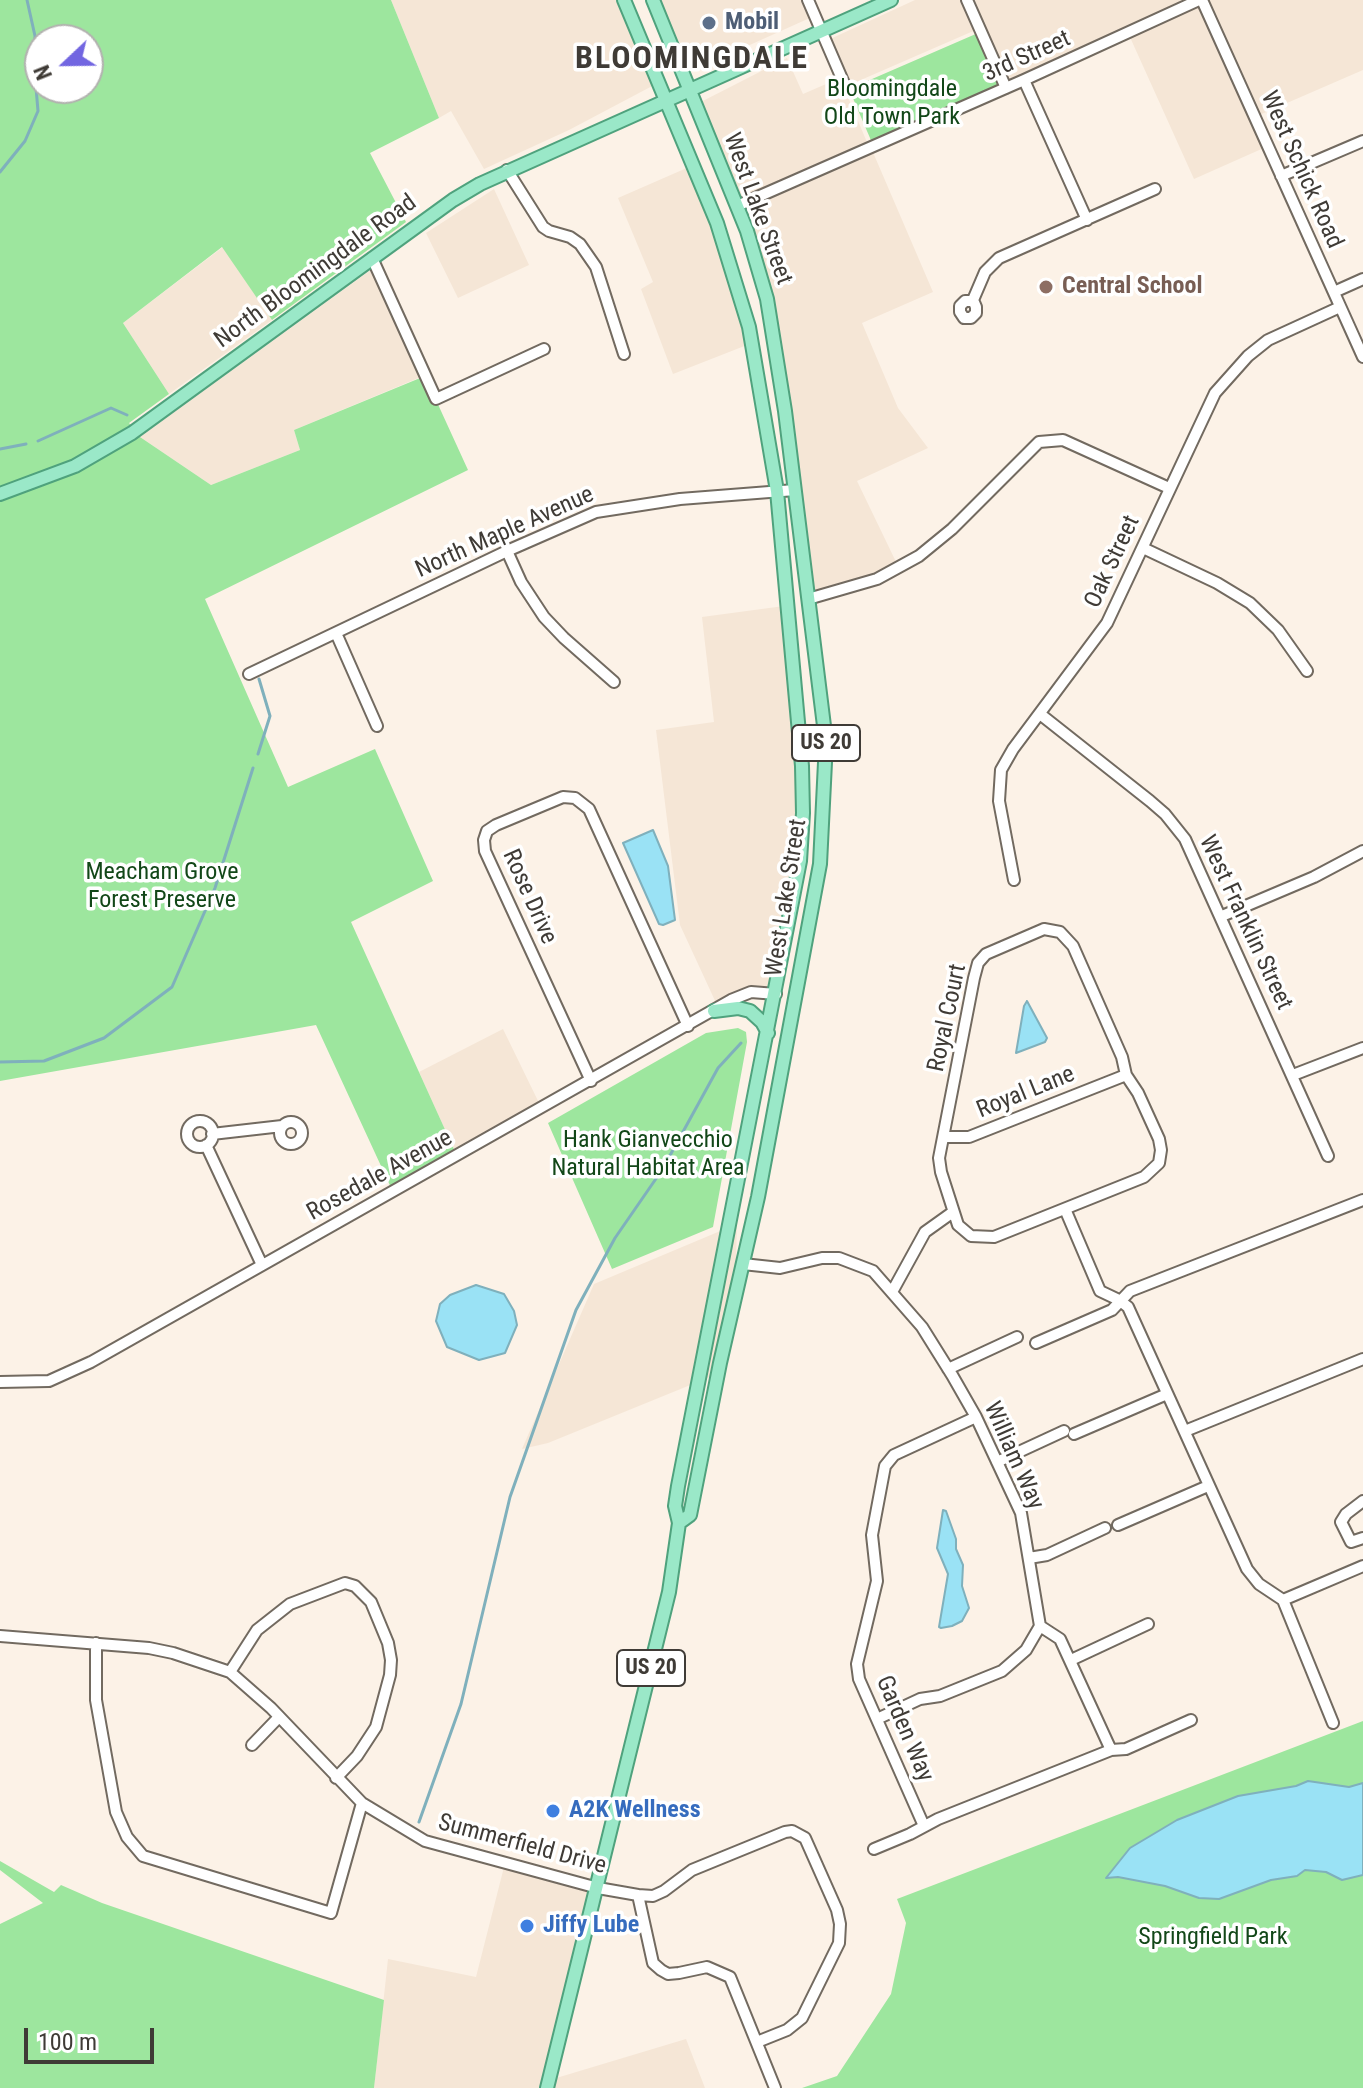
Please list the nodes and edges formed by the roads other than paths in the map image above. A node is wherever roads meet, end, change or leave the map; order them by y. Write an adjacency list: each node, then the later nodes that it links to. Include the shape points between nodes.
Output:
1 (624, 0): 12 (main road, US 20)
2 (653, 0): 11 (main road, US 20)
3 (808, 0): 7 (street)
4 (891, 0): 7 (main road, North Bloomingdale Road)
5 (967, 0): 10 (street)
6 (1201, 0): 8 (street, 3rd Street); 15 (street, West Schick Road)
7 (821, 31): 9 (street); 11 (main road, North Bloomingdale Road)
8 (1024, 80): 10 (street, 3rd Street); 18 (street)
9 (846, 88)
10 (1006, 88): 17 (street, 3rd Street)
11 (689, 90): 12 (main road, North Bloomingdale Road); 17 (main road, West Lake Street / US 20)
12 (666, 100): 14 (main road, North Bloomingdale Road); 29 (main road, West Lake Street / US 20, via 738,287 756,359)
13 (1363, 141): 15 (street)
14 (507, 170): 19 (main road, North Bloomingdale Road, via 467,191); 25 (street, via 543,227 580,244 596,267)
15 (1281, 176): 21 (street, West Schick Road)
16 (1155, 189): 18 (street)
17 (737, 206): 28 (main road, West Lake Street / US 20, via 767,299)
18 (1087, 220): 22 (street, via 999,258 985,272)
19 (372, 258): 24 (street, via 436,399); 30 (main road, North Bloomingdale Road, via 107,449)
20 (1363, 279): 21 (street)
21 (1334, 292): 23 (street, West Schick Road)
22 (972, 301)
23 (1340, 307): 26 (street, West Schick Road); 27 (street, Oak Street, via 1268,340 1231,372 1203,413)
24 (544, 349)
25 (624, 354)
26 (1363, 357)
27 (1169, 488): 31 (street, Oak Street); 33 (street, via 1063,440 1046,440 1031,447 919,556 877,579)
28 (795, 490): 29 (street, North Maple Avenue); 33 (main road, West Lake Street / US 20)
29 (777, 491): 32 (street, North Maple Avenue, via 609,509); 43 (main road, West Lake Street / US 20, via 803,813 800,861)
30 (0, 494)
31 (1143, 548): 35 (street, via 1250,603 1278,630); 38 (street, Oak Street, via 1107,623)
32 (507, 551): 34 (street, North Maple Avenue); 37 (street, via 544,617)
33 (808, 599): 44 (main road, West Lake Street / US 20, via 826,742 820,864)
34 (336, 633): 36 (street, North Maple Avenue); 39 (street)
35 (1307, 671)
36 (249, 674)
37 (614, 682)
38 (1040, 714): 41 (street, Oak Street, via 1001,770 999,801); 42 (street, West Franklin Street, via 1165,814 1194,854)
39 (377, 726)
40 (1363, 851): 42 (street)
41 (1014, 880)
42 (1222, 916): 50 (street, West Franklin Street)
43 (776, 994): 44 (main road); 45 (street, Rosedale Avenue, via 751,992); 47 (main road, West Lake Street / US 20)
44 (794, 997): 60 (main road, West Lake Street / US 20)
45 (714, 1011): 46 (street, Rosedale Avenue); 47 (main road, via 750,1011)
46 (688, 1026): 51 (street, Rosedale Avenue); 51 (street, Rose Drive, via 589,809 575,798 563,797 496,825 487,831 485,851)
47 (768, 1033): 75 (main road, West Lake Street / US 20, via 678,1486)
48 (1363, 1048): 50 (street)
49 (1126, 1075): 54 (street, Royal Lane, via 969,1137); 54 (street, Royal Court, via 1070,941 1060,932 1036,931 993,950 978,963); 58 (street, via 1159,1139 1159,1163 1144,1177)
50 (1293, 1075): 56 (street, West Franklin Street)
51 (591, 1081): 61 (street, Rosedale Avenue)
52 (282, 1126): 53 (street)
53 (212, 1134): 55 (street); 55 (street, via 203,1122 189,1128 191,1143)
54 (944, 1137): 59 (street, via 939,1158)
55 (206, 1145): 61 (street)
56 (1328, 1156)
57 (1363, 1200): 63 (street, via 1130,1291)
58 (1065, 1209): 59 (street, via 984,1239 958,1225); 63 (street, via 1100,1291)
59 (953, 1212): 62 (street, via 925,1232)
60 (743, 1264): 62 (street, William Way, via 780,1268 839,1258 873,1271); 75 (main road, West Lake Street / US 20, via 690,1515)
61 (262, 1265): 68 (street, Rosedale Avenue, via 63,1375 49,1381)
62 (892, 1292): 67 (street, William Way)
63 (1119, 1300): 65 (street, via 1112,1310); 69 (street, via 1128,1307)
64 (1017, 1337): 67 (street)
65 (1036, 1343)
66 (1363, 1359): 71 (street)
67 (948, 1369): 70 (street, William Way)
68 (0, 1382)
69 (1167, 1394): 71 (street); 72 (street)
70 (976, 1417): 72 (street, William Way); 89 (street, Garden Way, via 898,1452 885,1466 872,1543 876,1592 857,1664)
71 (1185, 1431): 73 (street)
72 (997, 1462): 79 (street, William Way, via 1021,1513)
73 (1208, 1486): 76 (street); 81 (street, via 1247,1569)
74 (1363, 1501): 78 (street, via 1341,1522 1351,1542)
75 (679, 1523): 98 (main road, West Lake Street / US 20, via 669,1592)
76 (1118, 1525)
77 (1105, 1528): 79 (street)
78 (1362, 1541)
79 (1029, 1558): 83 (street, William Way)
80 (1363, 1566): 81 (street)
81 (1283, 1600): 91 (street)
82 (1148, 1624): 86 (street)
83 (1040, 1626): 86 (street, via 1060,1639); 89 (street, via 1020,1658 1002,1671)
84 (0, 1636): 85 (street, Summerfield Drive)
85 (96, 1643): 87 (street, Summerfield Drive, via 173,1653); 95 (street, via 96,1700 116,1812 143,1856 331,1913)
86 (1071, 1660): 93 (street)
87 (230, 1672): 88 (street, Summerfield Drive); 94 (street, via 257,1630 290,1604 345,1583 355,1586 371,1602 388,1643 390,1675 376,1727)
88 (279, 1717): 92 (street); 94 (street, Summerfield Drive)
89 (877, 1719): 96 (street, Garden Way)
90 (1191, 1720): 93 (street, via 1126,1749)
91 (1333, 1723)
92 (252, 1745)
93 (1111, 1750): 96 (street)
94 (336, 1778): 95 (street, Summerfield Drive)
95 (362, 1803): 98 (street, Summerfield Drive, via 425,1841)
96 (924, 1826): 97 (street)
97 (874, 1849)
98 (598, 1888): 99 (street, Summerfield Drive); 101 (main road, West Lake Street / US 20)
99 (638, 1895): 100 (street, via 653,1963 668,1974 707,1967 730,1977); 100 (street, via 653,1896 692,1870 785,1832 805,1838 837,1910 839,1943 802,2018)
100 (757, 2042): 102 (street)
101 (547, 2088)
102 (775, 2088)

